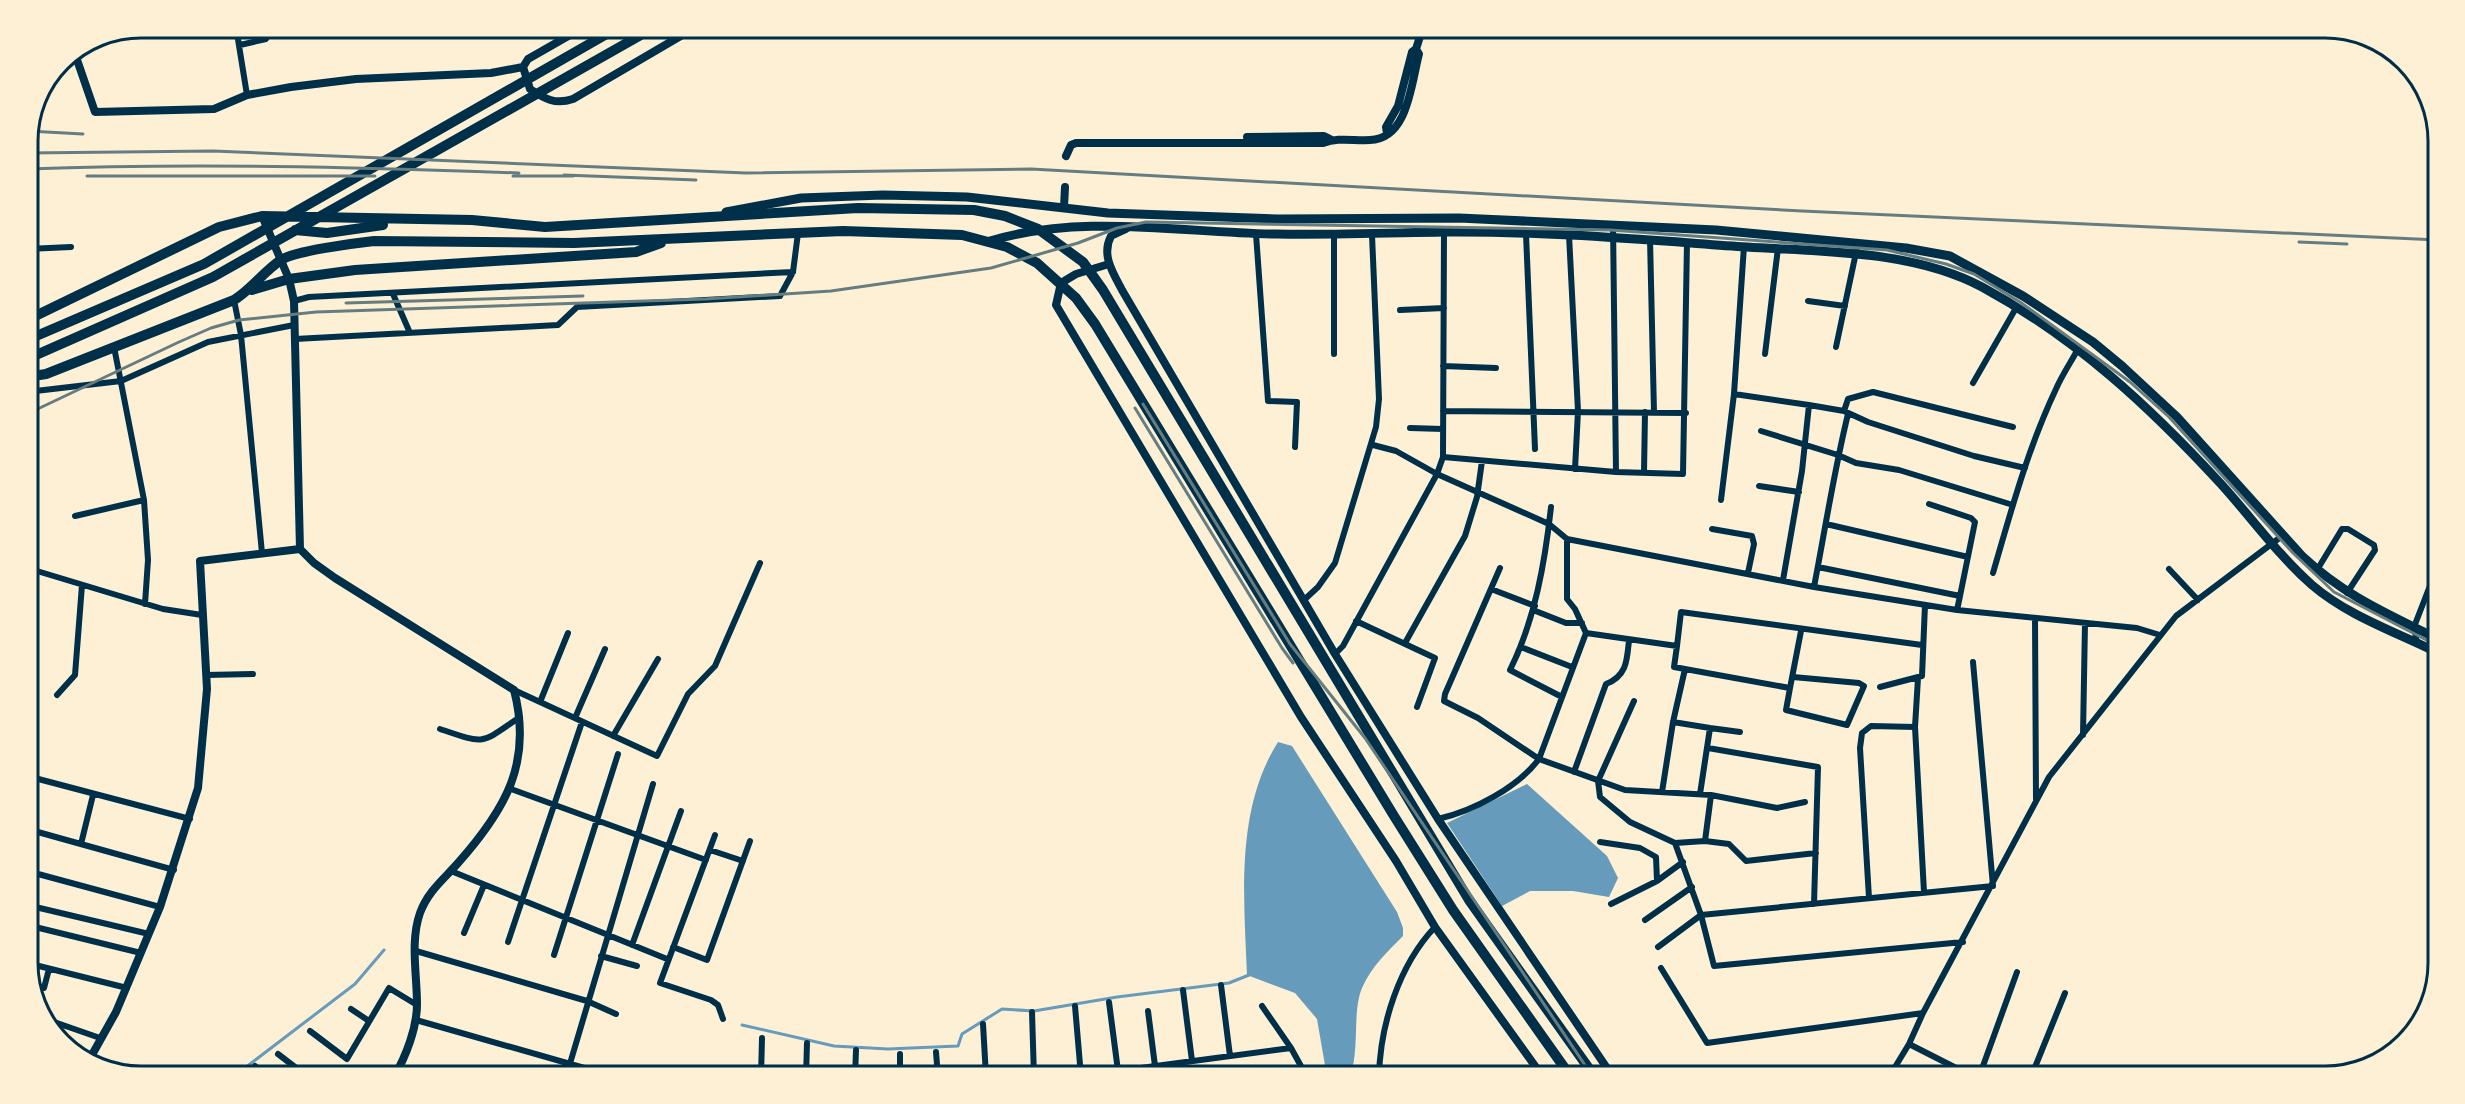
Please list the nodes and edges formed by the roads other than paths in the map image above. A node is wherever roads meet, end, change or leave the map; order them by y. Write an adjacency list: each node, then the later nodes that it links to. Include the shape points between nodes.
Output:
1 (238, 38): 8 (street)
2 (266, 38): 8 (street)
3 (564, 38): 10 (street, via 528,58)
4 (600, 38): 55 (highway, via 204,264)
5 (635, 38): 61 (highway, via 213,277)
6 (677, 38): 10 (street, via 567,101 548,100 530,89)
7 (1420, 38): 12 (street, via 1387,133 1375,140)
8 (240, 45): 11 (street)
9 (78, 60): 11 (street, via 95,111 214,109)
10 (523, 67): 11 (street, via 491,73 356,79)
11 (247, 95)
12 (1332, 140): 12 (street, via 1076,143 1071,145 1068,155 1064,154 1067,142 1072,140 1324,136)
13 (1065, 187): 14 (street)
14 (1064, 207): 16 (main road, via 967,197 883,195 801,198); 18 (main road, via 1225,218 1459,218)
15 (262, 216): 17 (highway); 17 (highway, via 282,227 327,233 375,224 415,226); 38 (street); 52 (highway, via 219,227)
16 (700, 217): 17 (highway, via 545,227); 303 (highway, via 858,208 974,210 1005,216 1038,230 1083,262 1469,900)
17 (433, 219)
18 (1613, 224): 27 (street); 32 (main road)
19 (1132, 227): 22 (main road); 30 (main road, via 1051,229); 39 (street, via 1111,236)
20 (1444, 232): 24 (main road); 25 (main road); 49 (street)
21 (798, 233): 29 (highway); 30 (highway, via 929,233); 40 (street)
22 (1256, 234): 23 (main road); 85 (street, via 1268,401 1297,402)
23 (1334, 234): 25 (main road); 62 (street)
24 (1526, 234): 26 (main road); 78 (street)
25 (1372, 235): 84 (street, via 1379,399)
26 (1569, 235): 27 (main road); 73 (street)
27 (1613, 237): 28 (main road); 74 (street)
28 (1650, 239): 31 (main road); 76 (street)
29 (667, 241): 38 (highway, via 374,241 312,250); 41 (highway, via 636,252 355,270)
30 (990, 241): 42 (highway, via 1037,263)
31 (1687, 242): 33 (main road); 79 (street)
32 (1858, 243): 37 (street); 108 (main road, via 1950,256 1988,274 2093,342 2176,417)
33 (1744, 246): 36 (main road); 70 (street)
34 (70, 247): 35 (street)
35 (38, 248)
36 (1778, 248): 37 (main road); 63 (street)
37 (1857, 255): 48 (street); 50 (main road, via 1949,272)
38 (282, 259): 41 (street); 43 (highway)
39 (1109, 264): 42 (street); 129 (street)
40 (793, 272): 44 (street); 54 (street, via 780,296 577,307 558,325)
41 (289, 279): 43 (highway); 46 (street)
42 (1061, 283): 231 (street, via 1056,305 1301,717); 302 (highway, via 1095,324 1454,910)
43 (250, 290): 45 (highway)
44 (393, 294): 46 (street); 54 (street)
45 (234, 300): 56 (street); 58 (highway)
46 (294, 301): 53 (street)
47 (1808, 301): 48 (street)
48 (1845, 306): 59 (street)
49 (1444, 308): 51 (street); 64 (street)
50 (2016, 308): 60 (main road); 68 (street)
51 (1400, 310)
52 (38, 315)
53 (294, 325): 56 (street); 57 (street)
54 (410, 333): 57 (street)
55 (38, 335)
56 (241, 335): 67 (street, via 208,342); 112 (street)
57 (295, 339): 111 (street)
58 (114, 347): 66 (highway); 67 (street)
59 (1836, 347)
60 (2078, 349): 91 (street, via 2057,387); 110 (main road, via 2116,377 2168,427)
61 (38, 354)
62 (1334, 354)
63 (1765, 354)
64 (1443, 366): 65 (street); 72 (street)
65 (1496, 368)
66 (38, 376)
67 (121, 381): 69 (street); 99 (street)
68 (1973, 383)
69 (38, 391)
70 (1734, 394): 71 (street); 100 (street)
71 (1809, 405): 77 (street); 86 (street)
72 (1443, 411): 78 (street); 82 (street)
73 (1578, 411): 74 (street); 78 (street); 92 (street)
74 (1614, 412): 75 (street); 93 (street)
75 (1645, 412): 76 (street); 94 (street)
76 (1654, 412): 79 (street)
77 (1846, 412): 80 (street, via 1848,399 1873,392); 88 (street); 91 (street, via 1974,456)
78 (1535, 413): 87 (street)
79 (1686, 413): 94 (street, via 1683,474)
80 (2013, 427)
81 (1410, 428): 82 (street)
82 (1443, 429): 89 (street)
83 (1761, 432): 86 (street)
84 (1373, 445): 95 (street, via 1396,451); 129 (street, via 1335,563)
85 (1295, 447)
86 (1804, 447): 88 (street); 98 (street)
87 (1535, 449)
88 (1838, 454): 102 (street, via 1856,463 1899,470); 106 (street)
89 (1443, 458): 90 (street); 95 (street)
90 (1482, 461): 92 (street); 97 (street)
91 (2025, 468): 102 (street)
92 (1575, 469): 93 (street)
93 (1616, 472): 94 (street)
94 (1644, 473)
95 (1437, 474): 97 (street); 137 (street)
96 (1759, 486): 98 (street)
97 (1477, 491): 105 (street); 147 (street, via 1458,553)
98 (1799, 492): 122 (street)
99 (144, 500): 104 (street); 131 (street, via 148,560)
100 (1721, 500)
101 (1929, 504): 113 (street, via 1975,522)
102 (2013, 505): 121 (street)
103 (1551, 507): 105 (street)
104 (75, 516)
105 (1549, 524): 109 (street); 133 (street)
106 (1826, 524): 113 (street); 115 (street)
107 (1712, 529): 120 (street, via 1752,536)
108 (2283, 536): 110 (street); 118 (main road)
109 (1567, 539): 120 (street); 138 (street, via 1567,599)
110 (2272, 543): 130 (street); 148 (main road, via 2312,585 2336,603)
111 (300, 549): 112 (street); 165 (street, via 335,578)
112 (262, 553): 135 (street, via 200,561)
113 (1968, 557): 128 (street)
114 (760, 563): 179 (street, via 716,666 688,694 657,756)
115 (1818, 567): 124 (street); 128 (street)
116 (1500, 568): 125 (street)
117 (2169, 569): 130 (street)
118 (2317, 570): 127 (main road); 127 (street, via 2342,529 2374,545 2375,550)
119 (38, 571): 123 (street)
120 (1748, 573): 122 (street)
121 (1993, 573)
122 (1783, 580): 124 (street)
123 (82, 585): 131 (street); 166 (street, via 75,675)
124 (1814, 587): 132 (street)
125 (1491, 589): 133 (street); 183 (street, via 1444,700)
126 (2428, 592): 140 (street)
127 (2347, 593): 140 (main road)
128 (1960, 596): 134 (street)
129 (1304, 600): 154 (street)
130 (2198, 600): 145 (street, via 2176,616)
131 (145, 604): 135 (street)
132 (1925, 605): 134 (street); 149 (street)
133 (1534, 608): 138 (street, via 1566,623); 151 (street)
134 (1957, 610): 136 (street)
135 (202, 615): 160 (street)
136 (2035, 618): 139 (street); 193 (street)
137 (1356, 621): 147 (street); 154 (street)
138 (1582, 623): 143 (street)
139 (2085, 623): 145 (street, via 2137,628); 180 (street)
140 (2414, 627): 144 (main road); 148 (street)
141 (1802, 631): 149 (street); 150 (street, via 1681,612); 161 (street)
142 (568, 633): 169 (street)
143 (1586, 633): 146 (street); 157 (street)
144 (2428, 634)
145 (2160, 635): 180 (street)
146 (1629, 640): 150 (street); 184 (street, via 1625,669 1606,684)
147 (1405, 643): 170 (street, via 1435,658)
148 (2417, 643): 153 (main road)
149 (1922, 645): 162 (street, via 1922,676)
150 (1677, 646): 158 (street, via 1674,666)
151 (1521, 647): 157 (street); 167 (street, via 1510,670)
152 (605, 649): 172 (street)
153 (2428, 649)
154 (1335, 654): 198 (street)
155 (658, 659): 179 (street)
156 (1973, 662): 219 (street)
157 (1572, 667): 167 (street)
158 (1685, 669): 164 (street); 174 (street)
159 (253, 674): 160 (street)
160 (206, 675): 197 (street, via 202,759)
161 (1792, 677): 164 (street); 164 (street, via 1864,686 1846,725 1786,710)
162 (1918, 678): 163 (street); 175 (street)
163 (1880, 687)
164 (1790, 688)
165 (514, 690): 169 (street); 171 (street)
166 (57, 695)
167 (1562, 697): 183 (street)
168 (1634, 701): 186 (street)
169 (540, 702): 172 (street)
170 (1418, 707)
171 (520, 717): 177 (street, via 484,741); 188 (street, via 523,738)
172 (575, 718): 173 (street)
173 (582, 722): 179 (street); 195 (street)
174 (1673, 722): 176 (street); 189 (street)
175 (1916, 726): 221 (street); 222 (street, via 1870,726 1862,733)
176 (1710, 728): 178 (street); 181 (street)
177 (440, 729)
178 (1740, 732)
179 (613, 736)
180 (2083, 736): 193 (street)
181 (1708, 748): 190 (street); 210 (street, via 1818,767)
182 (618, 754): 199 (street)
183 (1539, 759): 184 (street); 198 (street, via 1529,772 1486,800)
184 (1574, 772): 186 (street)
185 (38, 779): 191 (street)
186 (1598, 781): 189 (street, via 1625,790); 206 (street, via 1600,797 1630,822)
187 (653, 784): 201 (street)
188 (511, 789): 195 (street); 215 (street, via 484,834)
189 (1662, 792): 190 (street)
190 (1700, 794): 192 (street)
191 (93, 795): 197 (street); 207 (street)
192 (1711, 795): 194 (street, via 1777,808); 204 (street)
193 (2036, 799): 219 (street)
194 (1805, 802)
195 (554, 805): 199 (street); 223 (street)
196 (681, 811): 208 (street)
197 (190, 819): 214 (street)
198 (1438, 819): 304 (street)
199 (596, 820): 201 (street); 229 (street)
200 (38, 832): 207 (street)
201 (637, 835): 208 (street); 235 (street)
202 (715, 835): 209 (street)
203 (750, 841): 212 (street)
204 (1705, 841): 206 (street); 210 (street, via 1729,844 1746,861)
205 (1600, 842): 217 (street, via 1640,848 1656,857)
206 (1675, 843): 213 (street)
207 (81, 844): 214 (street)
208 (668, 846): 211 (street); 238 (street)
209 (710, 850): 211 (street); 212 (street)
210 (1816, 853): 225 (street)
211 (706, 860): 239 (street)
212 (743, 861): 239 (street, via 707,960)
213 (1683, 862): 217 (street); 220 (street)
214 (174, 870): 226 (street)
215 (451, 871): 218 (street); 241 (street, via 432,889 420,914)
216 (38, 874): 226 (street)
217 (1657, 881): 224 (street)
218 (484, 885): 223 (street); 233 (street)
219 (1993, 886): 221 (street); 237 (street)
220 (1692, 887): 228 (street); 230 (street)
221 (1924, 892): 222 (street)
222 (1869, 898): 225 (street)
223 (523, 901): 229 (street); 236 (street)
224 (1611, 904)
225 (1814, 904): 228 (street)
226 (160, 907): 234 (street)
227 (38, 908): 234 (street)
228 (1701, 915): 237 (street, via 1714,966); 240 (street)
229 (565, 918): 235 (street); 243 (street)
230 (1645, 920)
231 (1435, 927): 300 (street, via 1420,943 1393,998); 301 (street)
232 (38, 928): 242 (street)
233 (464, 933)
234 (149, 934): 242 (street)
235 (607, 935): 238 (street); 244 (street)
236 (508, 942)
237 (1963, 942): 264 (street)
238 (632, 945): 245 (street)
239 (673, 947): 245 (street)
240 (1658, 947)
241 (416, 951): 256 (street); 258 (street)
242 (141, 953): 253 (street)
243 (554, 955)
244 (601, 956): 247 (street); 256 (street)
245 (667, 959): 266 (street, via 660,983 711,1000 718,1005)
246 (38, 966): 249 (street)
247 (637, 966)
248 (1661, 968): 264 (street, via 1707,1043)
249 (49, 969): 252 (street, via 44,988); 253 (street)
250 (2017, 972): 307 (street)
251 (1221, 986): 282 (street)
252 (40, 987)
253 (127, 988): 272 (street)
254 (1183, 990): 283 (street)
255 (2065, 993): 308 (street)
256 (587, 1001): 265 (street); 284 (street)
257 (1109, 1002): 297 (street)
258 (417, 1005): 267 (street); 268 (street, via 389,988)
259 (1074, 1006): 296 (street)
260 (1262, 1006): 276 (street)
261 (351, 1009): 268 (street)
262 (1148, 1011): 298 (street)
263 (1032, 1012): 295 (street)
264 (1923, 1013): 275 (street)
265 (616, 1014)
266 (723, 1019)
267 (416, 1020): 284 (street); 286 (street)
268 (369, 1021): 271 (street, via 347,1059)
269 (57, 1023): 272 (street)
270 (983, 1024): 294 (street)
271 (310, 1031)
272 (100, 1038): 279 (street)
273 (762, 1038): 289 (street)
274 (807, 1043): 290 (street)
275 (1909, 1044): 305 (street); 306 (street)
276 (1291, 1048): 282 (street); 299 (street)
277 (856, 1050): 291 (street)
278 (936, 1052): 293 (street)
279 (90, 1053)
280 (278, 1054): 285 (street)
281 (900, 1054): 292 (street)
282 (1230, 1056): 283 (street)
283 (1192, 1061): 298 (street)
284 (570, 1062): 287 (street); 288 (street)
285 (294, 1066)
286 (398, 1066)
287 (569, 1066)
288 (583, 1066)
289 (761, 1066)
290 (806, 1066)
291 (855, 1066)
292 (900, 1066)
293 (937, 1066)
294 (985, 1066)
295 (1034, 1066)
296 (1080, 1066)
297 (1117, 1066)
298 (1155, 1066)
299 (1301, 1066)
300 (1381, 1066)
301 (1535, 1066)
302 (1563, 1066)
303 (1587, 1066)
304 (1606, 1066)
305 (1896, 1066)
306 (1952, 1066)
307 (1983, 1066)
308 (2035, 1066)

